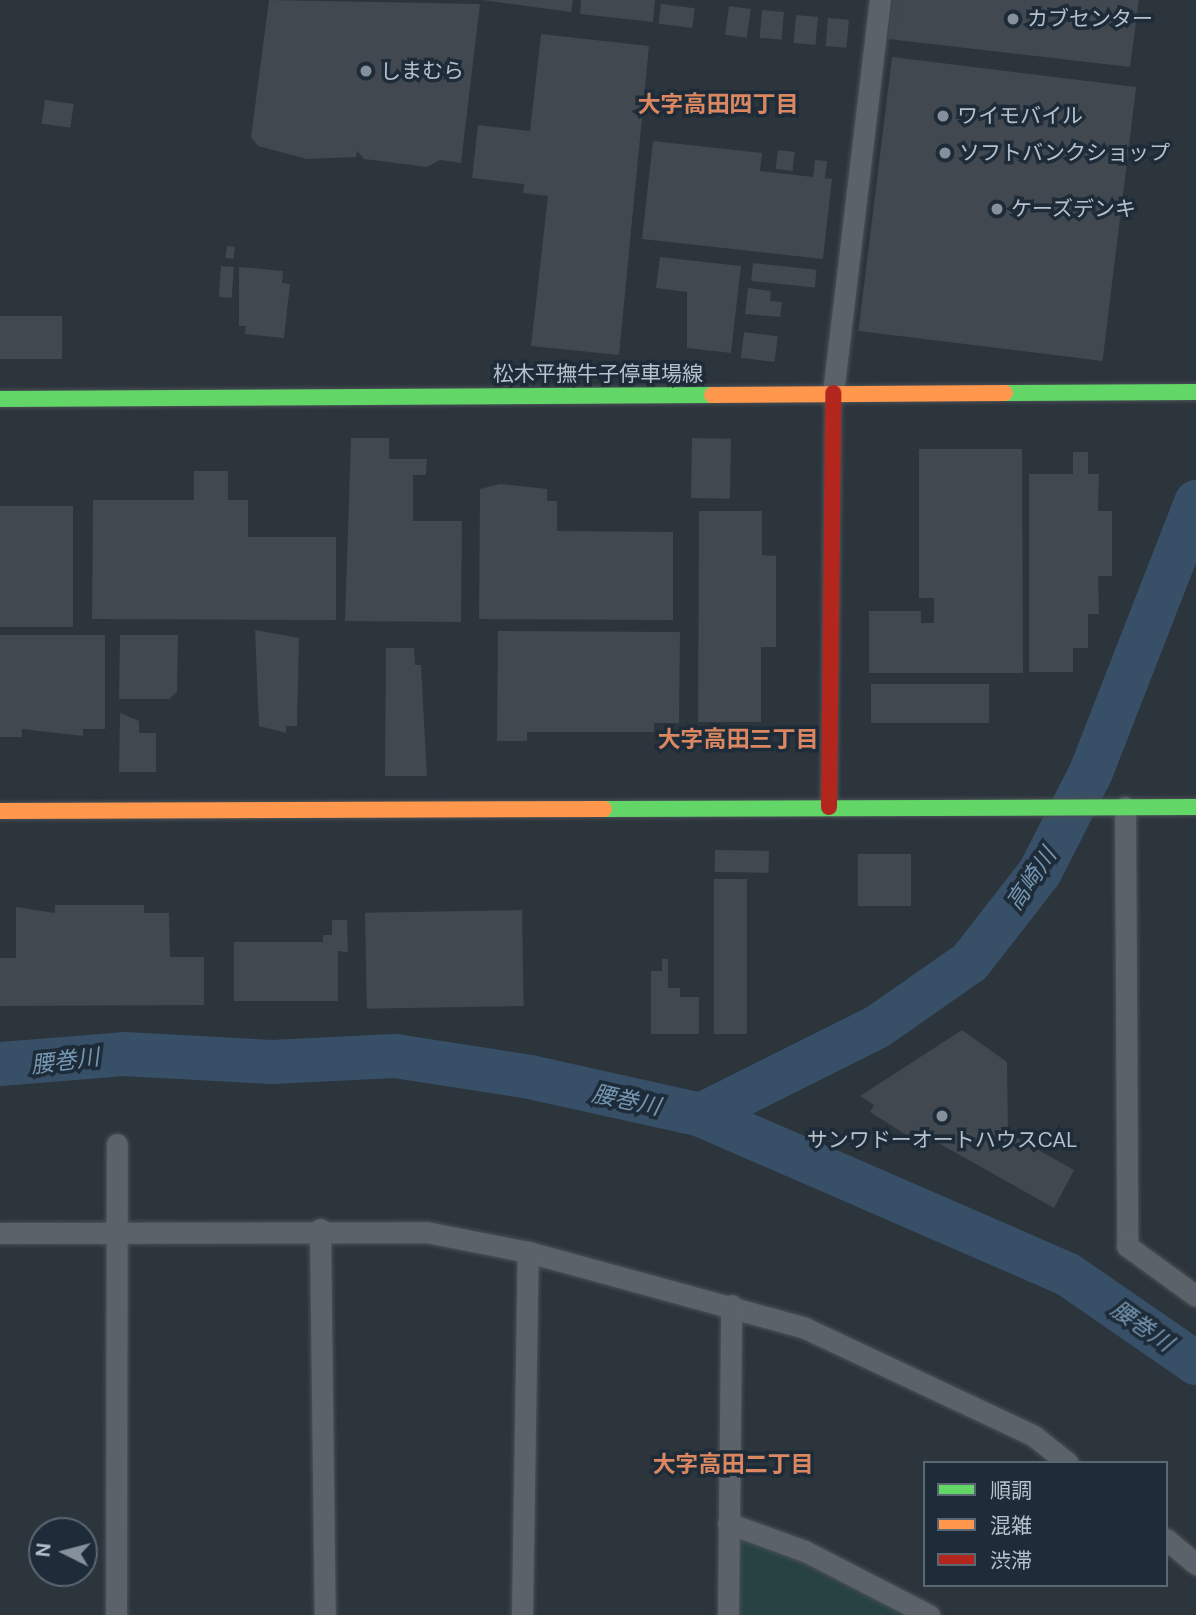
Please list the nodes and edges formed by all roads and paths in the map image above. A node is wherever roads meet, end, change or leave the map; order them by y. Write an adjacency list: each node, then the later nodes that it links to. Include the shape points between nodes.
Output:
1 (880, 0): 3 (street)
2 (1196, 392): 3 (street, 松木平撫牛子停車場線)
3 (833, 393): 4 (street, 松木平撫牛子停車場線); 5 (street)
4 (0, 399)
5 (828, 807): 6 (street); 8 (street)
6 (1125, 807): 7 (street); 14 (street, via 1127,1245)
7 (1196, 807)
8 (0, 811)
9 (117, 1144): 12 (street)
10 (320, 1229): 12 (street); 13 (street, via 426,1232); 21 (street)
11 (0, 1233): 12 (street)
12 (115, 1234): 20 (street)
13 (528, 1252): 15 (street); 22 (street)
14 (1196, 1296)
15 (732, 1305): 16 (street, via 805,1328 1034,1436); 17 (street)
16 (1065, 1461)
17 (728, 1522): 23 (street); 24 (street, via 815,1556)
18 (1168, 1541): 19 (street)
19 (1196, 1564)
20 (116, 1615)
21 (325, 1615)
22 (522, 1615)
23 (728, 1615)
24 (929, 1615)

